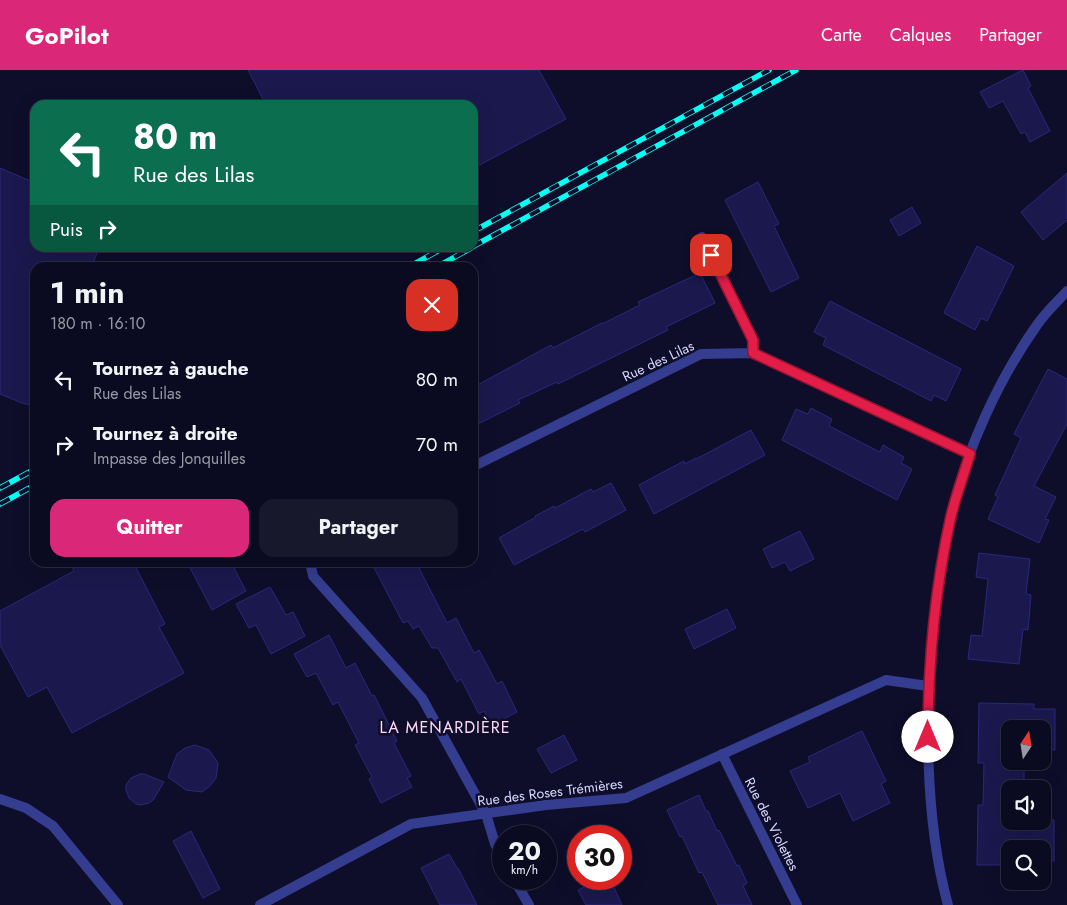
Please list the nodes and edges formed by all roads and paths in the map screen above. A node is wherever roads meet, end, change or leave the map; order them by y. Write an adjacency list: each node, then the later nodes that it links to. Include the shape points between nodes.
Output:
1 (702, 236): 3 (street, via 753,340)
2 (1067, 291): 4 (street, via 1037,324 1006,374)
3 (753, 353): 4 (street, Rue des Lilas); 5 (street, Rue des Lilas, via 701,354)
4 (970, 454): 7 (street, via 951,515 936,599)
5 (478, 464)
6 (311, 567): 10 (street, via 313,576 422,698)
7 (928, 686): 8 (street, Rue des Roses Trémières, via 886,680); 17 (street, via 928,771 933,832)
8 (722, 754): 10 (street, Rue des Roses Trémières, via 626,798); 16 (street, Rue des Violettes)
9 (0, 799): 13 (street, via 26,808 53,826)
10 (486, 814): 11 (street); 14 (street, Rue des Roses Trémières, via 411,824)
11 (492, 832)
12 (520, 890): 15 (street)
13 (118, 905)
14 (260, 905)
15 (529, 905)
16 (797, 905)
17 (948, 905)

